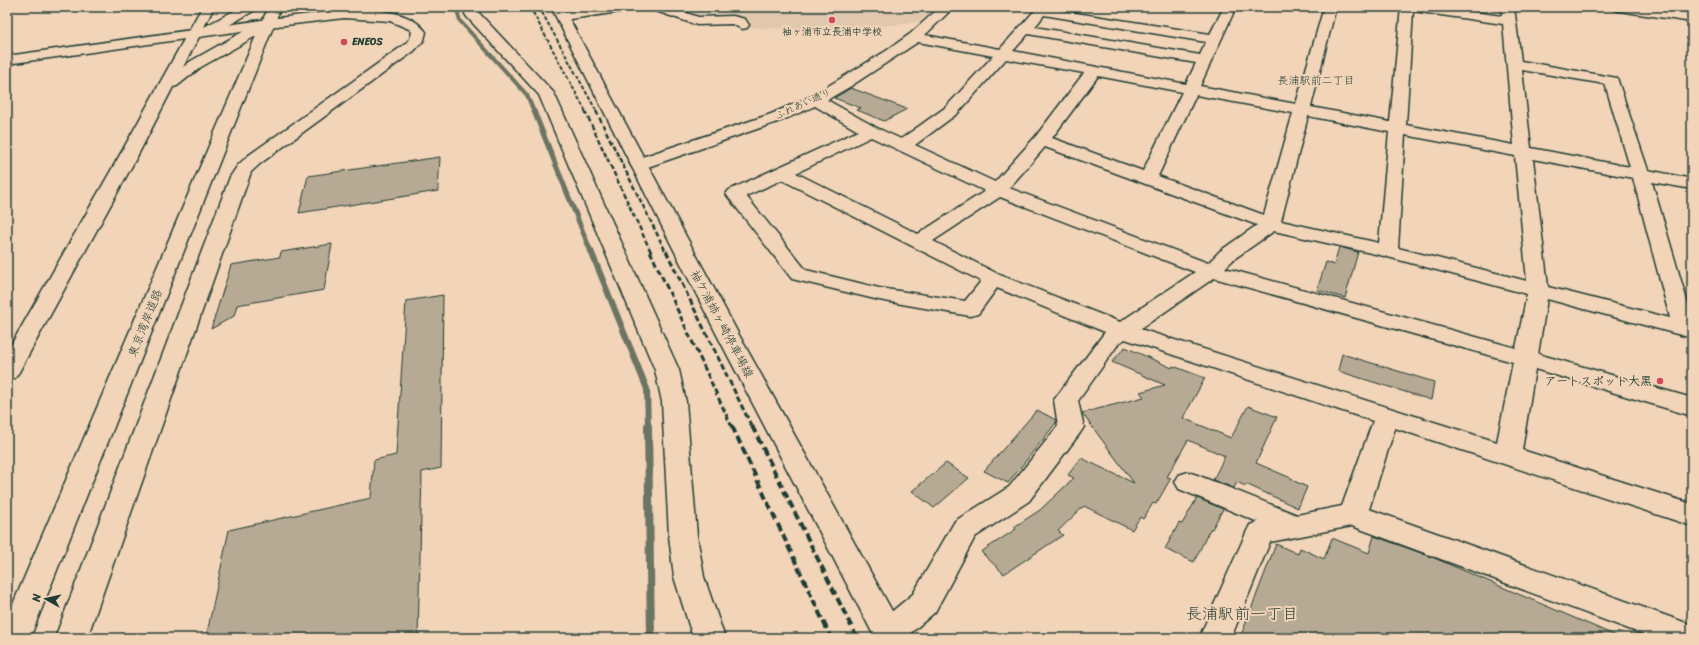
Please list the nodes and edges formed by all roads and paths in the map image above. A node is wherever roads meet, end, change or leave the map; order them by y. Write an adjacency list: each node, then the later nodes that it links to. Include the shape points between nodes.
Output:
1 (208, 7): 19 (main road)
2 (250, 7): 19 (main road, via 214,28)
3 (472, 7): 62 (main road, via 472,14 546,93 667,370 674,402 683,536 689,577)
4 (627, 7): 13 (main road)
5 (658, 7): 17 (main road, via 698,21 734,20)
6 (948, 7): 20 (main road, ふれあい通り)
7 (1330, 7): 30 (main road)
8 (1407, 7): 31 (main road)
9 (1410, 7): 14 (main road)
10 (1619, 7): 16 (main road)
11 (1225, 8): 21 (main road)
12 (1043, 9): 18 (main road); 21 (main road)
13 (560, 12): 36 (main road, 袖ケ浦姉ヶ崎停車場線)
14 (1508, 14): 25 (main road)
15 (272, 15): 19 (main road); 27 (main road, via 196,64); 60 (main road, 東京湾岸道路); 61 (main road, via 363,14 393,17 414,26 419,32 417,40 409,48 255,159 238,177)
16 (1692, 18)
17 (742, 25)
18 (1025, 29): 22 (main road); 24 (main road)
19 (195, 34): 23 (main road); 27 (main road)
20 (915, 37): 22 (main road); 29 (main road, ふれあい通り, via 871,68)
21 (1214, 39): 24 (main road)
22 (1004, 54): 26 (main road); 34 (main road, via 952,110)
23 (8, 60)
24 (1203, 60): 28 (main road)
25 (1513, 64): 35 (main road); 38 (main road, via 1612,80)
26 (1094, 71): 28 (main road); 33 (main road)
27 (165, 88): 51 (main road)
28 (1191, 89): 30 (main road); 39 (main road)
29 (816, 100): 32 (main road); 36 (main road, ふれあい通り, via 777,117)
30 (1301, 110): 31 (main road); 42 (main road)
31 (1398, 129): 35 (main road); 44 (main road)
32 (871, 131): 34 (main road); 37 (main road)
33 (1042, 140): 39 (main road); 41 (main road)
34 (902, 146): 41 (main road)
35 (1524, 153): 38 (main road); 47 (main road)
36 (639, 164): 59 (main road, 袖ケ浦姉ヶ崎停車場線)
37 (782, 173): 43 (main road); 46 (main road, via 735,194 799,275 879,294 970,309)
38 (1641, 175): 40 (main road); 48 (main road)
39 (1148, 178): 42 (main road)
40 (1692, 184)
41 (998, 190): 43 (main road); 45 (main road)
42 (1271, 224): 44 (main road); 45 (main road, via 1227,255)
43 (919, 242): 46 (main road)
44 (1388, 251): 47 (main road)
45 (1211, 271): 49 (main road); 50 (main road)
46 (993, 279): 49 (main road)
47 (1538, 290): 48 (main road); 50 (main road)
48 (1688, 330)
49 (1124, 331): 53 (main road); 59 (main road, via 1111,338 1066,400 1071,427 1067,433 1019,494 965,529 924,602)
50 (1526, 358): 52 (main road); 54 (main road)
51 (7, 372)
52 (1692, 407)
53 (1387, 416): 54 (main road); 56 (main road)
54 (1508, 454): 57 (main road)
55 (1188, 482): 58 (main road)
56 (1353, 515): 58 (main road); 64 (main road)
57 (1692, 515)
58 (1295, 526): 63 (main road, via 1260,533)
59 (890, 636)
60 (14, 638)
61 (71, 638)
62 (709, 638)
63 (1215, 638)
64 (1690, 638)

